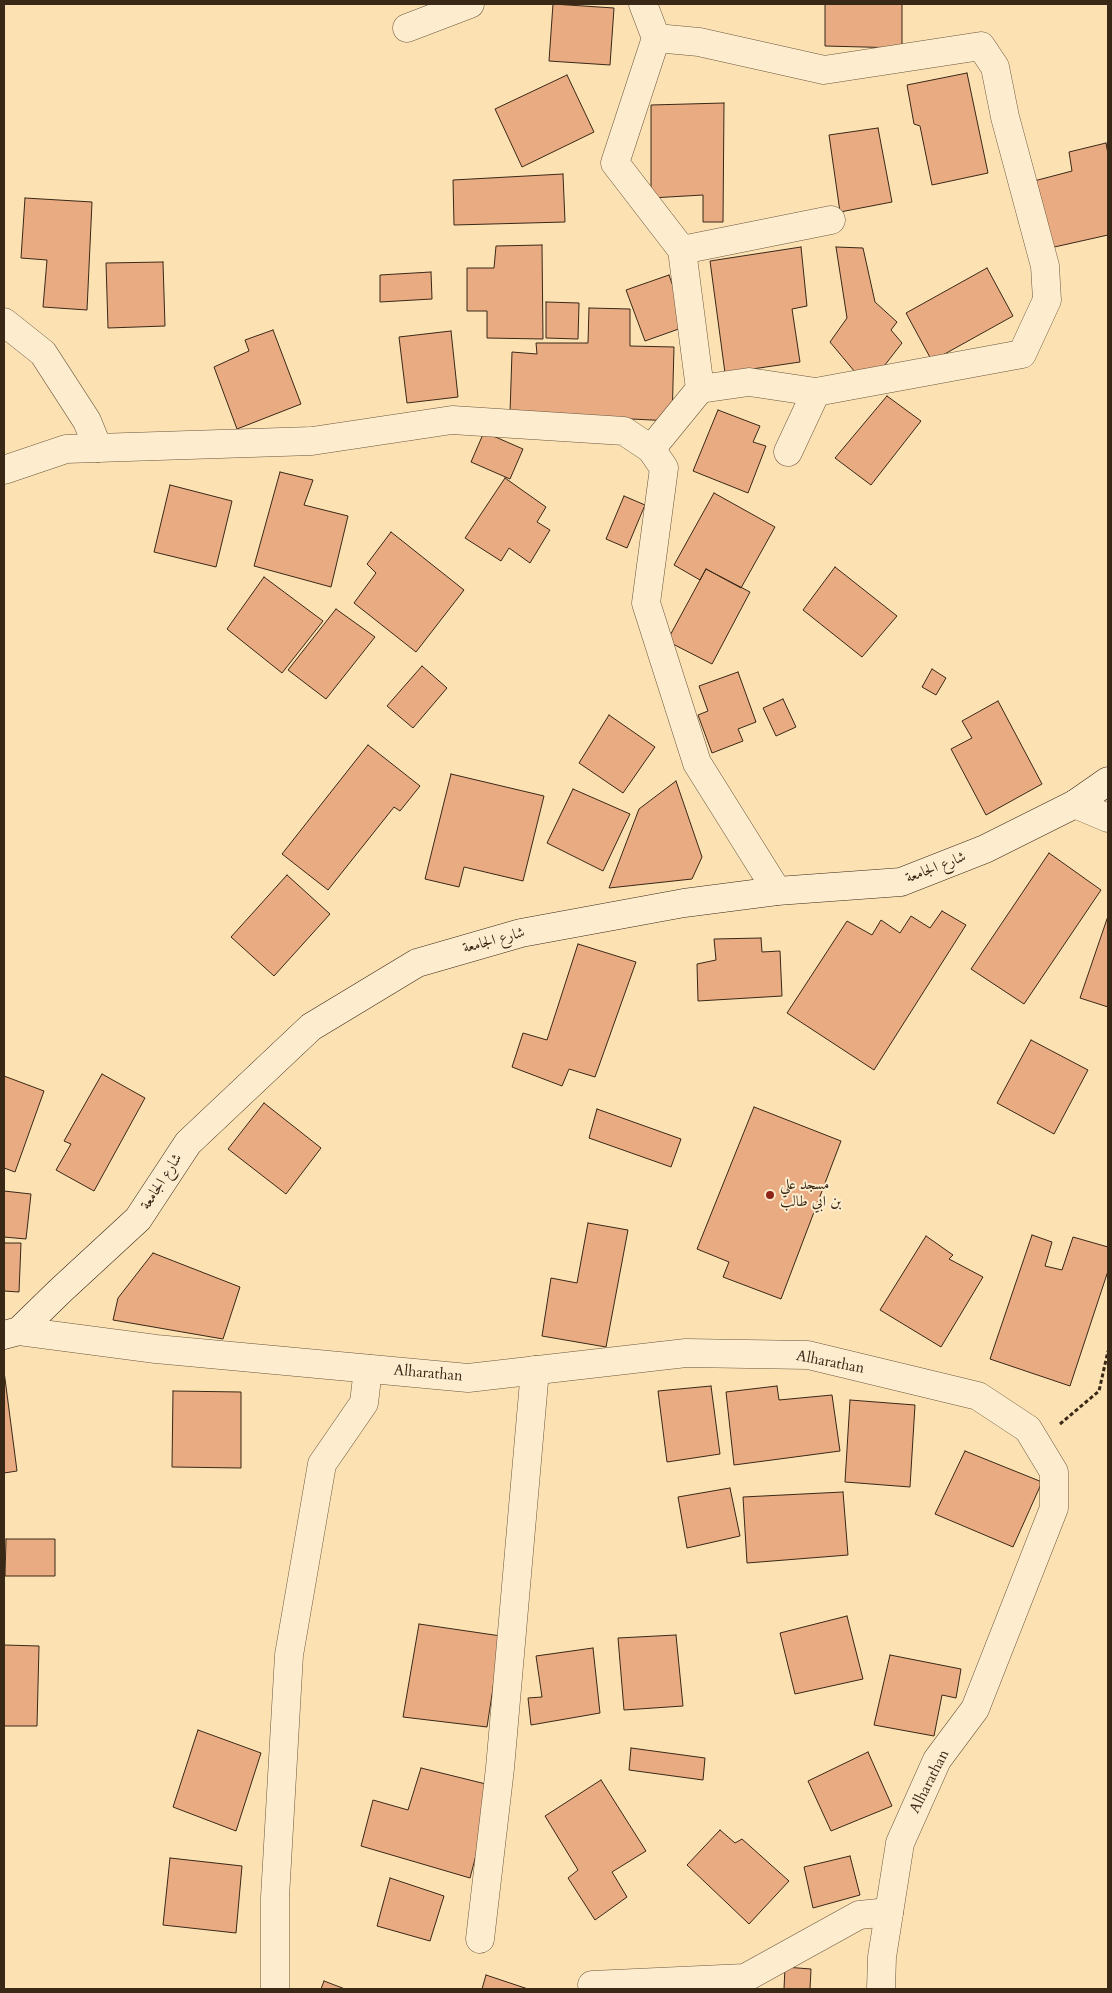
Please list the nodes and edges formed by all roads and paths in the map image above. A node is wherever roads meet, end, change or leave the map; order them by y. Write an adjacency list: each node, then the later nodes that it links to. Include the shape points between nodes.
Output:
1 (470, 4): 3 (street)
2 (643, 4): 4 (street)
3 (407, 28)
4 (656, 38): 6 (street, via 615,163); 9 (street, via 699,42 824,70 980,46 995,66 1044,266 1047,300 1022,354)
5 (831, 220): 6 (street)
6 (682, 250): 8 (street)
7 (4, 322): 10 (street, via 43,353 87,421)
8 (700, 390): 9 (street, via 749,382); 11 (street)
9 (816, 392): 12 (street)
10 (98, 448): 11 (street, via 312,441 452,420 624,431); 13 (street, via 66,449)
11 (651, 449): 17 (street, via 664,468 646,603 696,763)
12 (788, 452)
13 (4, 470)
14 (1108, 782): 15 (street, شارع الجامعة)
15 (1075, 804): 16 (street); 17 (street, شارع الجامعة, via 986,849 901,882)
16 (1108, 818)
17 (777, 891): 18 (street, شارع الجامعة, via 684,903 522,933 417,963 311,1027 188,1144 138,1219)
18 (12, 1333): 20 (street, Alharathan)
19 (1108, 1351): 22 (path, via 1099,1391)
20 (368, 1369): 21 (street, Alharathan, via 468,1378); 26 (street, via 364,1403 322,1464 289,1655 275,1897)
21 (535, 1370): 22 (street, Alharathan, via 686,1353 808,1356 978,1396 1028,1428); 24 (street, via 501,1758)
22 (1037, 1444): 23 (street, Alharathan, via 1054,1472 1054,1508 975,1709 938,1760 900,1843)
23 (889, 1912): 25 (street, via 859,1916 744,1978); 27 (street, Alharathan)
24 (480, 1939)
25 (592, 1985)
26 (275, 1989)
27 (881, 1989)

